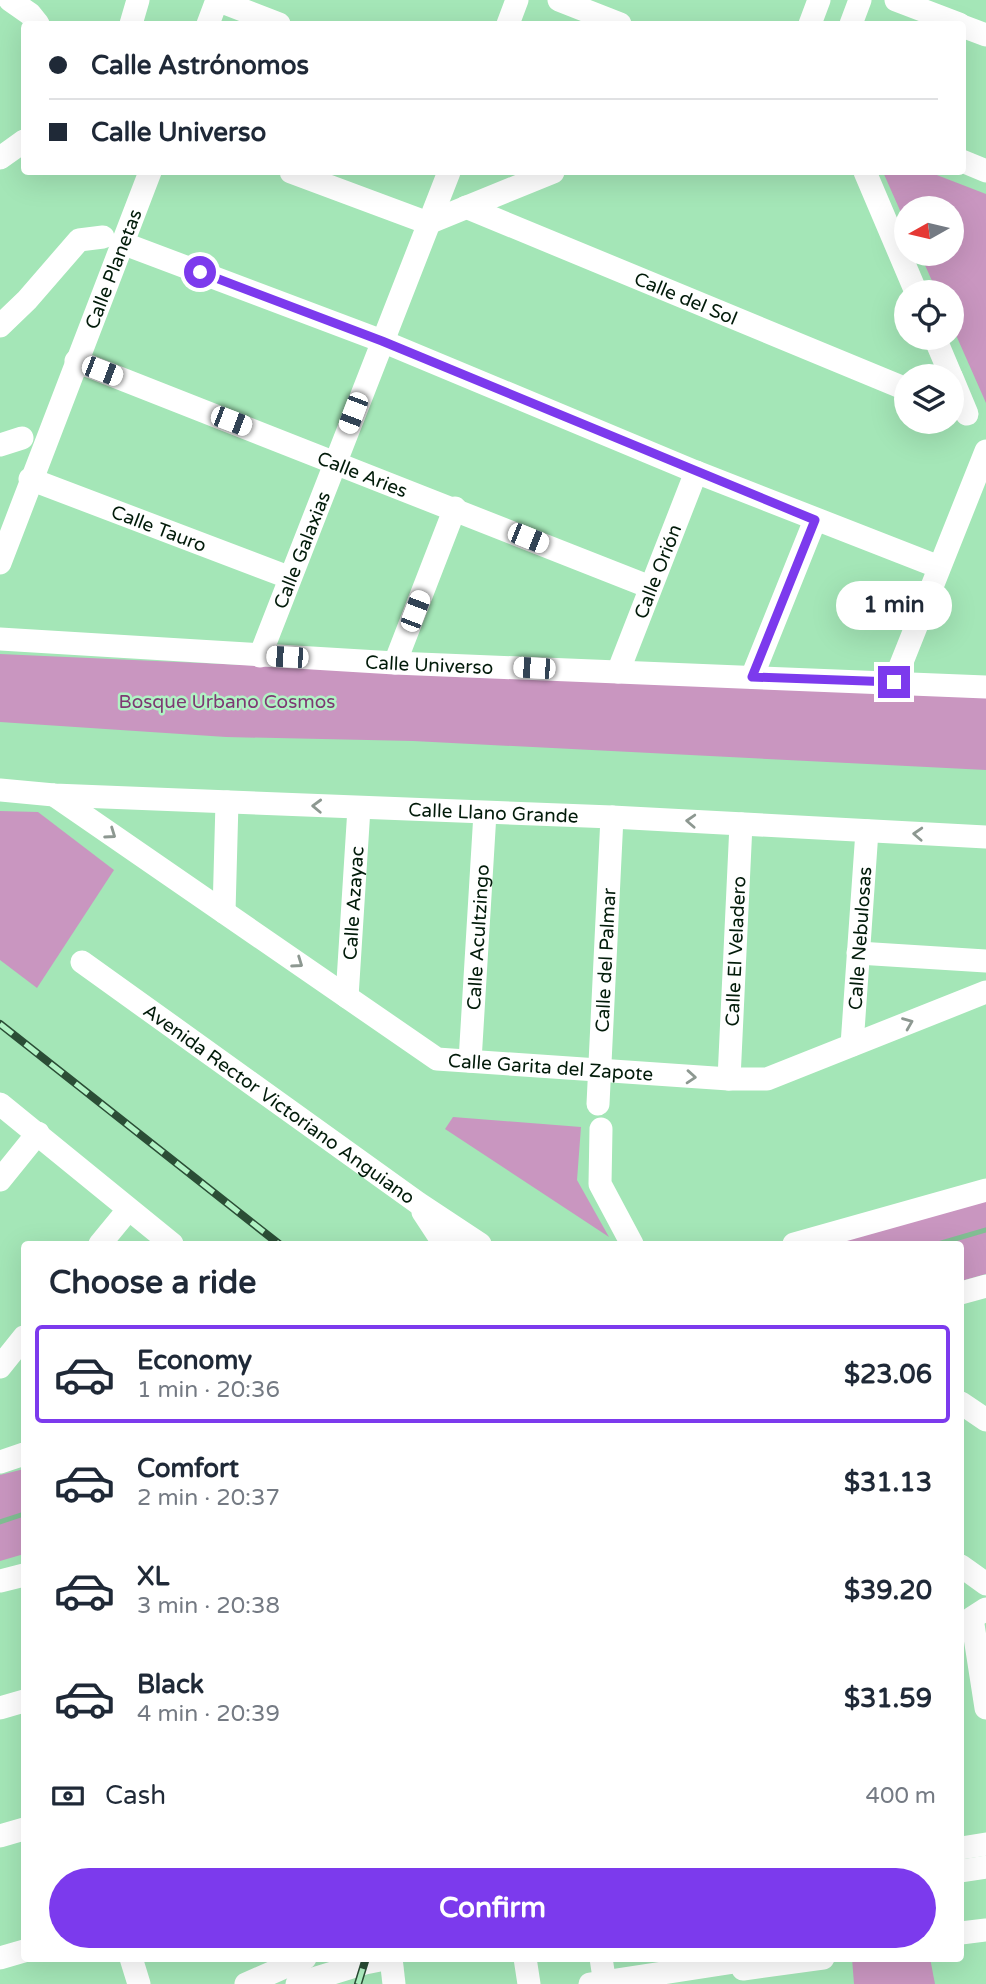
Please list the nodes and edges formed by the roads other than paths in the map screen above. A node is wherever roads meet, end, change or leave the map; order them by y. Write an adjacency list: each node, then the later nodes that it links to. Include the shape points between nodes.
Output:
1 (10, 0): 9 (street)
2 (138, 0): 10 (street)
3 (217, 0): 11 (street); 12 (street)
4 (517, 0): 13 (street)
5 (559, 0): 14 (street)
6 (819, 0): 15 (street)
7 (860, 0): 16 (street)
8 (896, 0): 17 (street)
9 (36, 21)
10 (132, 21)
11 (209, 21)
12 (271, 21)
13 (509, 21)
14 (612, 21)
15 (811, 21)
16 (851, 21)
17 (951, 21)
18 (966, 27): 19 (street)
19 (986, 35)
20 (21, 143): 21 (street)
21 (0, 158)
22 (966, 163): 23 (street)
23 (986, 171)
24 (148, 175): 31 (street, Calle Planetas)
25 (299, 175): 30 (street)
26 (448, 175): 30 (street, Calle Galaxias)
27 (546, 175): 29 (street)
28 (866, 175): 32 (street)
29 (466, 207): 30 (street); 36 (street, Calle del Sol)
30 (428, 223): 34 (street, Calle Galaxias)
31 (112, 240): 33 (street, via 79,240); 34 (street); 35 (street, Calle Planetas)
32 (911, 280)
33 (0, 326)
34 (382, 341): 40 (street, Calle Galaxias); 41 (street)
35 (76, 361): 40 (street, Calle Aries); 42 (street, Calle Planetas)
36 (894, 384)
37 (22, 438): 38 (street)
38 (0, 445)
39 (986, 451): 46 (street)
40 (334, 461): 43 (street, Calle Aries); 47 (street, Calle Galaxias)
41 (696, 472): 44 (street); 48 (street, Calle Orión)
42 (30, 479): 45 (street, Calle Planetas); 47 (street, Calle Tauro)
43 (455, 508): 48 (street, Calle Aries); 51 (street)
44 (815, 520): 46 (street); 53 (street)
45 (0, 563)
46 (939, 568): 54 (street)
47 (288, 577): 50 (street, Calle Galaxias)
48 (650, 587): 52 (street, Calle Orión)
49 (0, 639): 50 (street, Calle Universo)
50 (260, 656): 51 (street, Calle Universo)
51 (395, 663): 52 (street, Calle Universo)
52 (618, 671): 53 (street, Calle Universo)
53 (752, 677): 54 (street, Calle Universo)
54 (894, 682): 55 (street, Calle Universo)
55 (986, 687)
56 (0, 790): 57 (street, Calle Llano Grande)
57 (54, 795): 58 (street, Calle Llano Grande); 65 (street, Calle Garita del Zapote, one-way to 65)
58 (227, 802): 59 (street, Calle Llano Grande, one-way to 58); 65 (street)
59 (359, 808): 60 (street, Calle Llano Grande); 70 (street, Calle Azayac)
60 (485, 813): 61 (street, Calle Llano Grande); 72 (street, Calle Acultzingo)
61 (611, 817): 62 (street, Calle Llano Grande, one-way to 61); 73 (street, Calle del Palmar)
62 (741, 824): 63 (street, Calle Llano Grande); 74 (street, Calle El Veladero)
63 (867, 831): 64 (street, Calle Llano Grande, one-way to 63); 66 (street, Calle Nebulosas)
64 (986, 838)
65 (224, 912): 70 (street, Calle Garita del Zapote, one-way to 70)
66 (858, 953): 67 (street); 71 (street, Calle Nebulosas)
67 (986, 961)
68 (82, 962): 81 (street, Avenida Rector Victoriano Anguiano)
69 (986, 992): 71 (street, Calle Garita del Zapote, one-way to 69)
70 (347, 997): 72 (street, Calle Garita del Zapote, via 438,1059)
71 (852, 1045): 74 (street, Calle Garita del Zapote, via 767,1079)
72 (470, 1061): 73 (street, Calle Garita del Zapote)
73 (600, 1071): 74 (street, Calle Garita del Zapote, one-way to 74); 76 (street, Calle del Palmar)
74 (729, 1079)
75 (0, 1104): 78 (street)
76 (597, 1104)
77 (601, 1129): 87 (street, via 600,1184)
78 (38, 1133): 79 (street); 82 (street)
79 (0, 1180)
80 (986, 1190): 88 (street)
81 (418, 1203): 85 (street); 86 (street, Avenida Rector Victoriano Anguiano)
82 (128, 1210): 83 (street); 84 (street)
83 (102, 1241)
84 (168, 1241)
85 (442, 1241)
86 (475, 1241)
87 (630, 1241)
88 (805, 1241)
89 (986, 1286): 90 (street)
90 (964, 1292)
91 (21, 1341): 92 (street)
92 (0, 1367)
93 (21, 1455): 94 (street)
94 (0, 1461)
95 (964, 1568): 96 (street)
96 (986, 1584)
97 (973, 1615): 99 (street)
98 (21, 1702): 100 (street)
99 (986, 1707)
100 (0, 1708)
101 (21, 1830): 102 (street)
102 (0, 1836)
103 (986, 1844): 104 (street)
104 (964, 1848)
105 (986, 1867): 106 (street)
106 (964, 1871)
107 (986, 1930): 108 (street)
108 (964, 1933)
109 (21, 1952): 110 (street)
110 (0, 1958)
111 (132, 1962): 120 (street)
112 (371, 1962): 118 (street)
113 (391, 1962): 122 (street)
114 (526, 1962): 123 (street)
115 (601, 1962): 119 (street)
116 (791, 1962): 117 (street)
117 (742, 1968): 119 (street)
118 (302, 1977): 121 (street)
119 (600, 1983)
120 (139, 1984)
121 (246, 1984)
122 (394, 1984)
123 (529, 1984)

